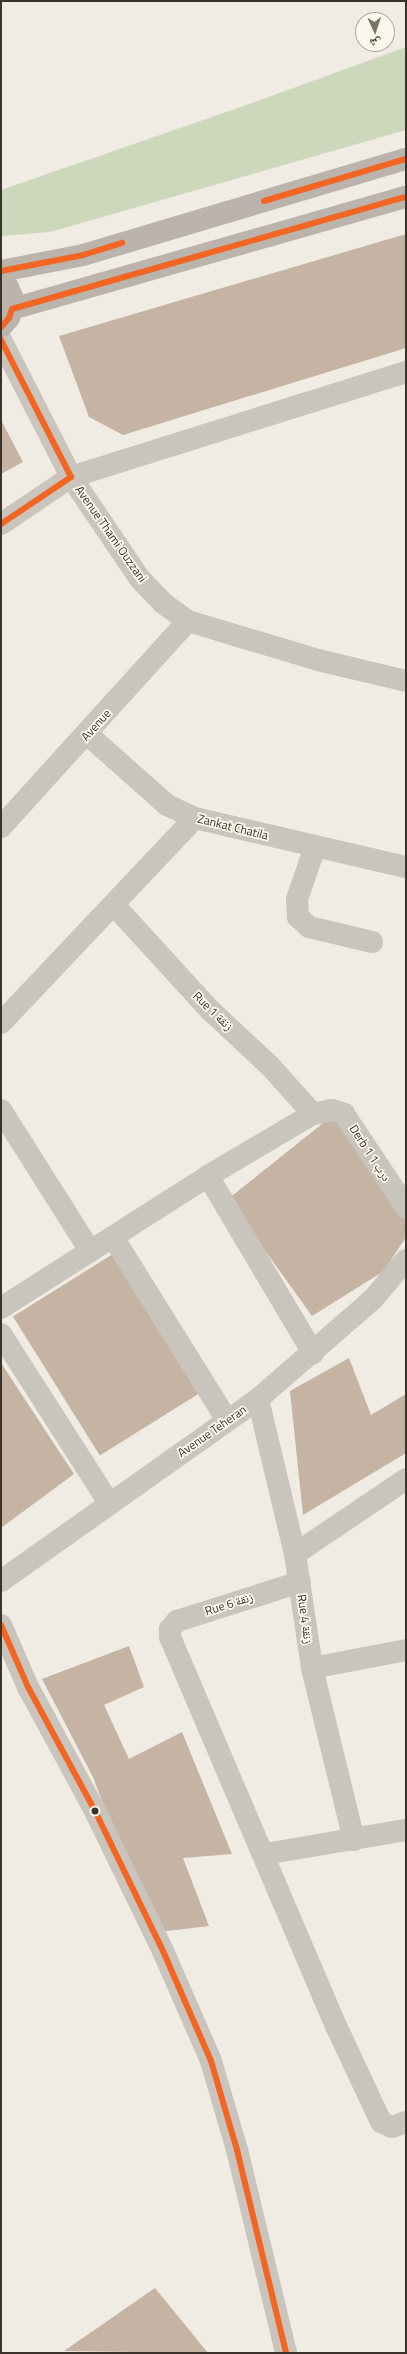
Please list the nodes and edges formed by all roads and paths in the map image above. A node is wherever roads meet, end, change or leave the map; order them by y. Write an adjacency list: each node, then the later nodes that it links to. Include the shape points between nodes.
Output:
1 (406, 159): 3 (main road, via 83,255)
2 (406, 197): 5 (main road)
3 (1, 271)
4 (1, 279): 5 (main road, via 10,292)
5 (12, 309): 6 (main road, via 9,318)
6 (1, 327)
7 (1, 340): 9 (street, Avenue Thami Ouzzani)
8 (406, 372): 9 (street)
9 (71, 477): 10 (street); 11 (street, Avenue Thami Ouzzani, via 140,579 163,603)
10 (1, 524)
11 (188, 621): 12 (street, Avenue Thami Ouzzani, via 318,660); 13 (street, Avenue)
12 (406, 681)
13 (88, 734): 14 (street, Zankat Chatila, via 166,805); 15 (street, Avenue)
14 (195, 818): 16 (street, Zankat Chatila); 18 (street)
15 (1, 827)
16 (315, 847): 17 (street, Zankat Chatila); 19 (street, via 297,899 298,917 309,927)
17 (406, 867)
18 (114, 905): 20 (street); 22 (street, Rue 1 زنقة)
19 (372, 942)
20 (1, 1022)
21 (1, 1110): 26 (street)
22 (313, 1114): 23 (street); 24 (street, Derb 1 درب 1, via 332,1110 344,1114)
23 (208, 1176): 25 (street); 30 (street)
24 (406, 1207)
25 (112, 1237): 26 (street); 32 (street)
26 (90, 1251): 28 (street)
27 (406, 1260): 30 (street, Avenue Teheran, via 373,1299)
28 (1, 1308)
29 (1, 1334): 34 (street)
30 (313, 1353): 31 (street, Avenue Teheran)
31 (258, 1399): 32 (street, Avenue Teheran); 35 (street, Rue 4 زنقة)
32 (227, 1420): 34 (street, Avenue Teheran)
33 (406, 1479): 35 (street)
34 (108, 1503): 36 (street, Avenue Teheran)
35 (296, 1554): 37 (street, Rue 4 زنقة)
36 (1, 1581)
37 (300, 1582): 40 (street, Rue 4 زنقة); 43 (street, Rue 6 زنقة, via 177,1621 170,1629 170,1637)
38 (4, 1636): 45 (street, via 28,1687 96,1813 163,1951 211,2061 238,2150)
39 (406, 1650): 40 (street)
40 (312, 1668): 42 (street, Rue 4 زنقة)
41 (406, 1830): 42 (street)
42 (354, 1840): 43 (street)
43 (264, 1854): 44 (street, via 337,2028 381,2122 392,2126)
44 (406, 2122)
45 (286, 2353)

